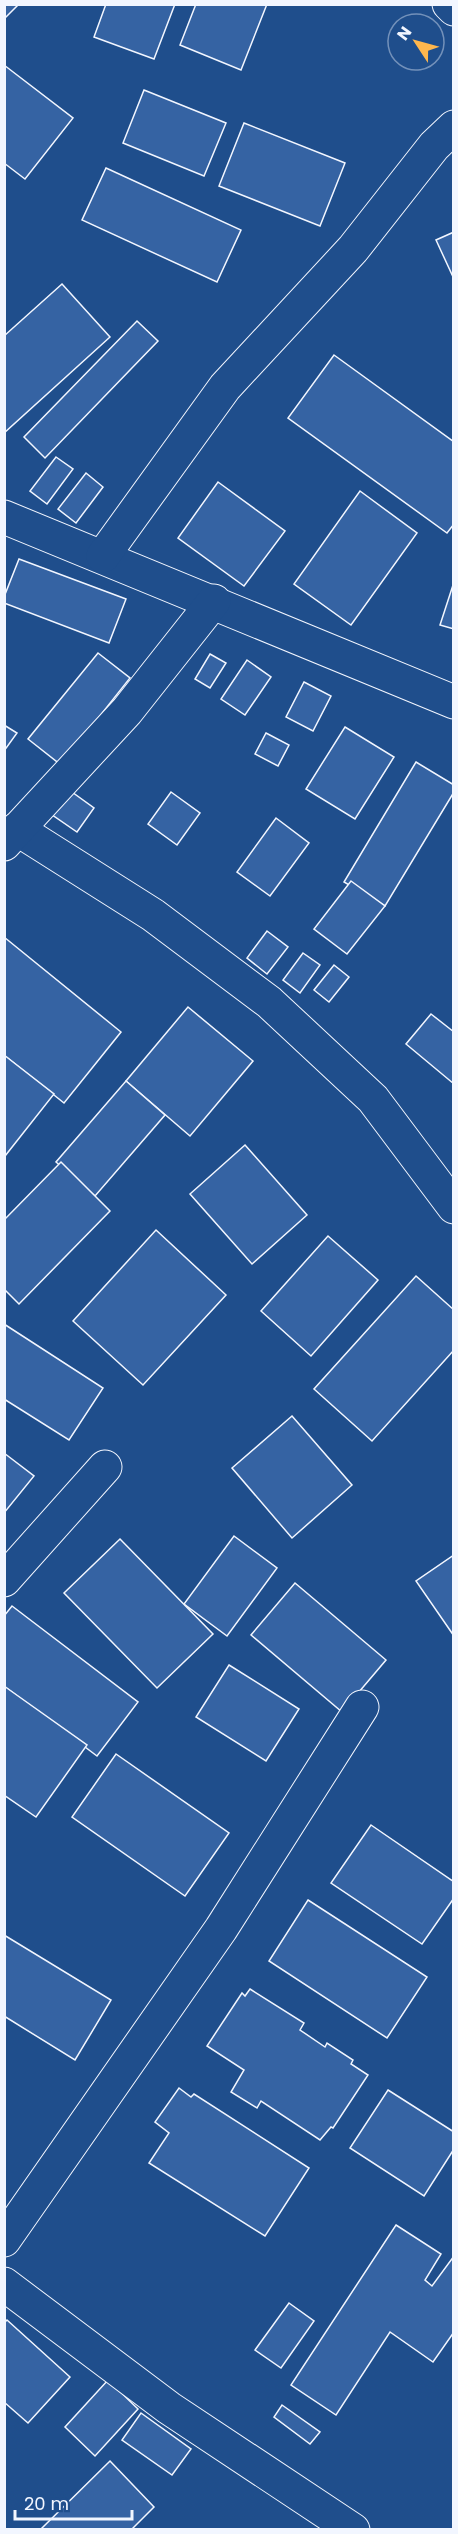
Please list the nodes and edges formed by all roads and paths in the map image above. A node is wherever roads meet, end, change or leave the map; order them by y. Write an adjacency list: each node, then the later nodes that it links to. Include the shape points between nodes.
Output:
1 (449, 4): 2 (street)
2 (453, 9)
3 (453, 127): 5 (street, via 353,249 225,387)
4 (4, 517): 5 (street)
5 (103, 556): 6 (street)
6 (214, 601): 7 (street); 8 (street, via 127,711)
7 (453, 702)
8 (11, 836): 9 (street, via 153,915 269,1002 373,1100)
9 (453, 1207)
10 (105, 1467): 11 (street)
11 (4, 1580)
12 (362, 1707): 13 (street, via 221,1929)
13 (4, 2240)
14 (4, 2284): 15 (street, via 169,2408)
15 (353, 2529)

